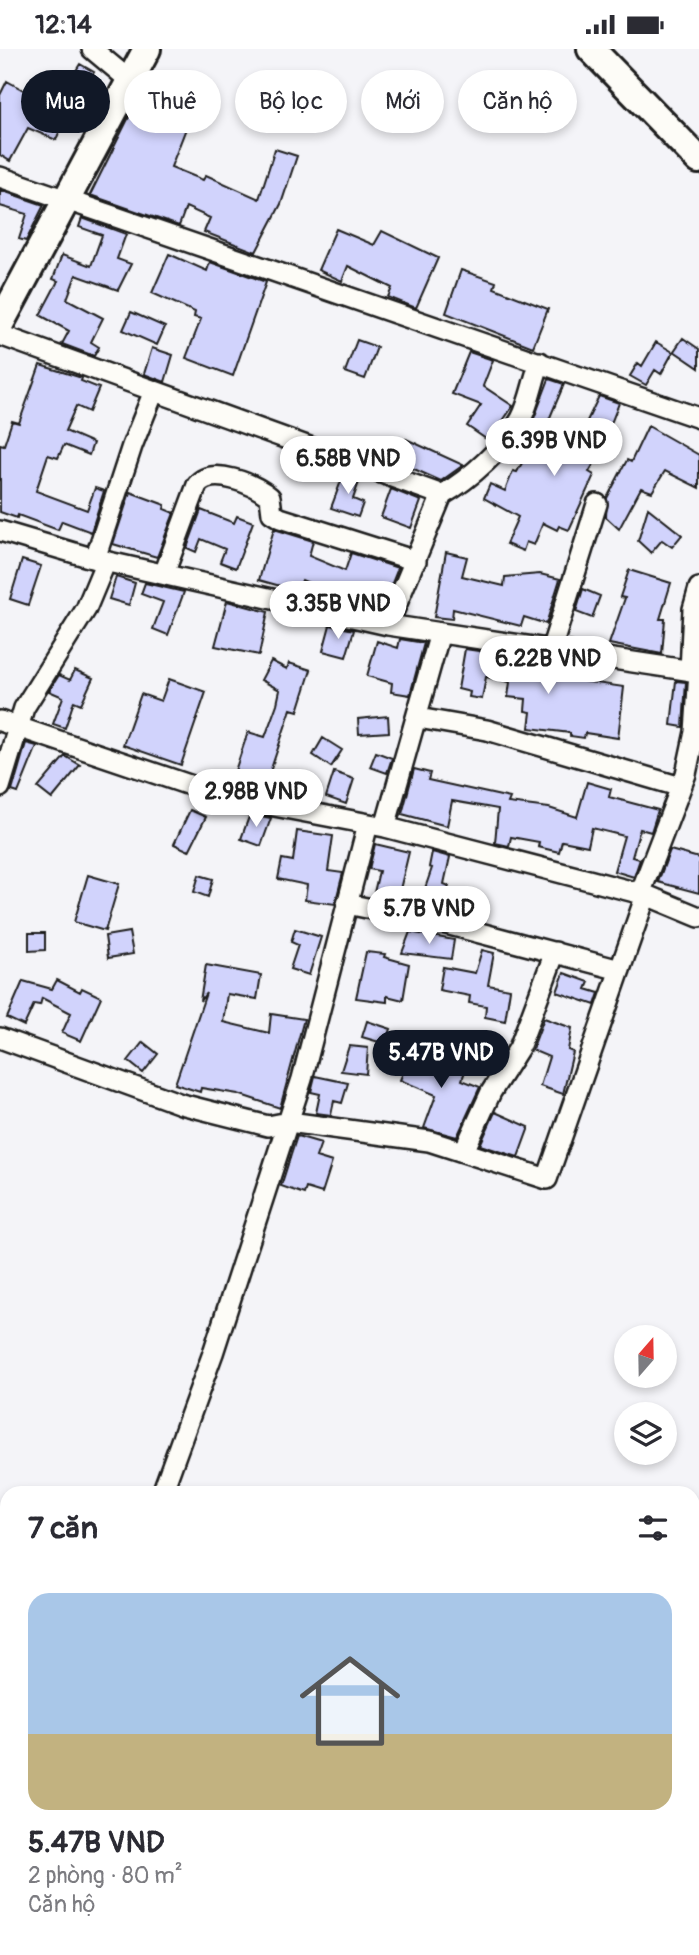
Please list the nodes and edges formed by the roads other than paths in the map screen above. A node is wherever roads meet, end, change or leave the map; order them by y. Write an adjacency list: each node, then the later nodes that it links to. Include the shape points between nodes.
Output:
1 (92, 49): 5 (street)
2 (147, 49): 4 (street)
3 (591, 49): 7 (street)
4 (134, 70)
5 (124, 76)
6 (124, 87): 9 (street)
7 (699, 160)
8 (0, 177): 9 (street)
9 (66, 197): 10 (street); 12 (street)
10 (0, 324)
11 (0, 335): 13 (street)
12 (540, 362): 14 (street); 15 (street, via 513,431)
13 (154, 391): 15 (street); 18 (street, via 132,446)
14 (699, 418)
15 (442, 495): 19 (street)
16 (597, 504): 24 (street)
17 (0, 531): 18 (street)
18 (101, 560): 20 (street); 27 (street, via 86,609 24,708)
19 (416, 561): 20 (street, via 280,517 272,513 270,497 260,489 212,475 197,485); 22 (street)
20 (164, 574): 22 (street)
21 (699, 589): 25 (street, via 693,608)
22 (388, 625): 23 (street)
23 (440, 633): 24 (street); 26 (street)
24 (551, 650): 25 (street)
25 (696, 672): 29 (street, via 695,732)
26 (418, 718): 29 (street, via 487,730); 30 (street)
27 (9, 724): 28 (street); 30 (street, via 222,796)
28 (0, 787)
29 (681, 787): 31 (street)
30 (376, 825): 31 (street); 32 (street)
31 (643, 895): 33 (street); 35 (street)
32 (347, 904): 34 (street); 37 (street)
33 (699, 917)
34 (555, 952): 35 (street); 38 (street, via 519,1048 491,1092)
35 (620, 970): 38 (street, via 547,1179)
36 (0, 1038): 37 (street, via 181,1104 268,1126)
37 (289, 1122): 38 (street, via 429,1141); 39 (street)
38 (464, 1151)
39 (165, 1486)

